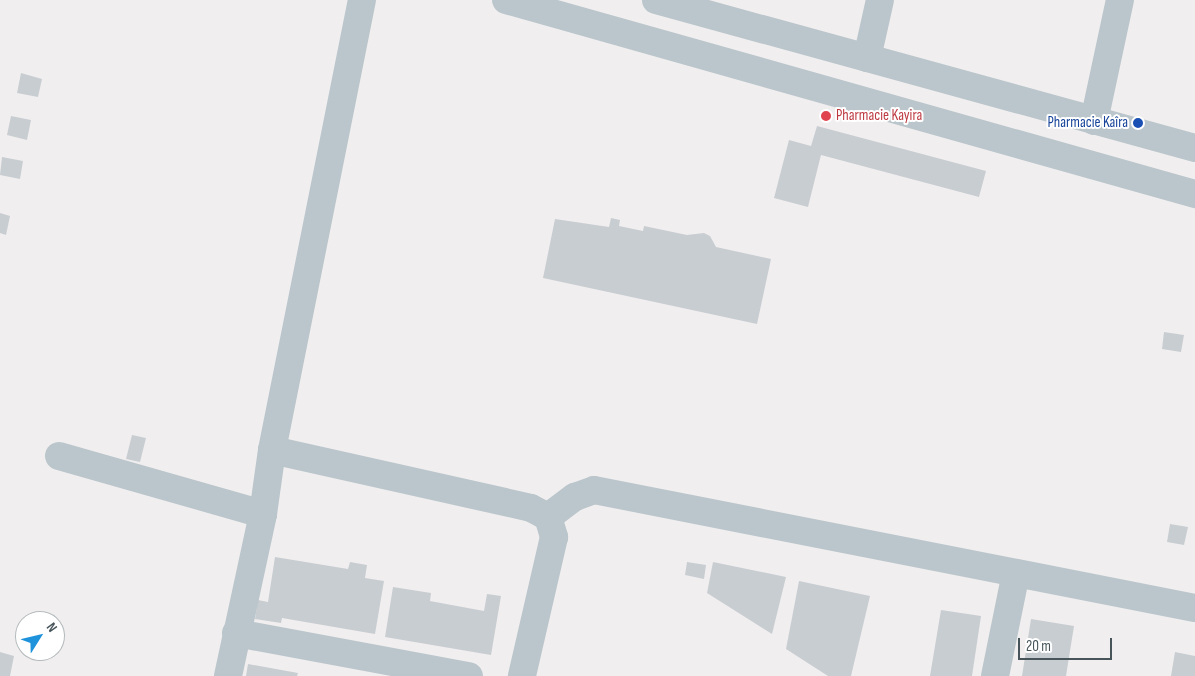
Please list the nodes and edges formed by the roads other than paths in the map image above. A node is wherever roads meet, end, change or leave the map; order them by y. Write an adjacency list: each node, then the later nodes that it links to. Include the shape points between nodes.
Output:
1 (362, 0): 10 (street)
2 (506, 0): 9 (street)
3 (656, 0): 6 (street)
4 (880, 0): 6 (street)
5 (1120, 0): 7 (street)
6 (867, 58): 7 (street)
7 (1094, 121): 8 (street)
8 (1195, 148)
9 (1195, 194)
10 (272, 450): 12 (street); 13 (street, via 531,508)
11 (59, 456): 12 (street)
12 (263, 514): 16 (street)
13 (548, 518): 14 (street, via 575,497 594,490); 19 (street, via 554,537)
14 (1016, 573): 15 (street); 20 (street)
15 (1195, 608)
16 (236, 633): 17 (street); 18 (street)
17 (228, 676)
18 (469, 676)
19 (522, 676)
20 (995, 676)

